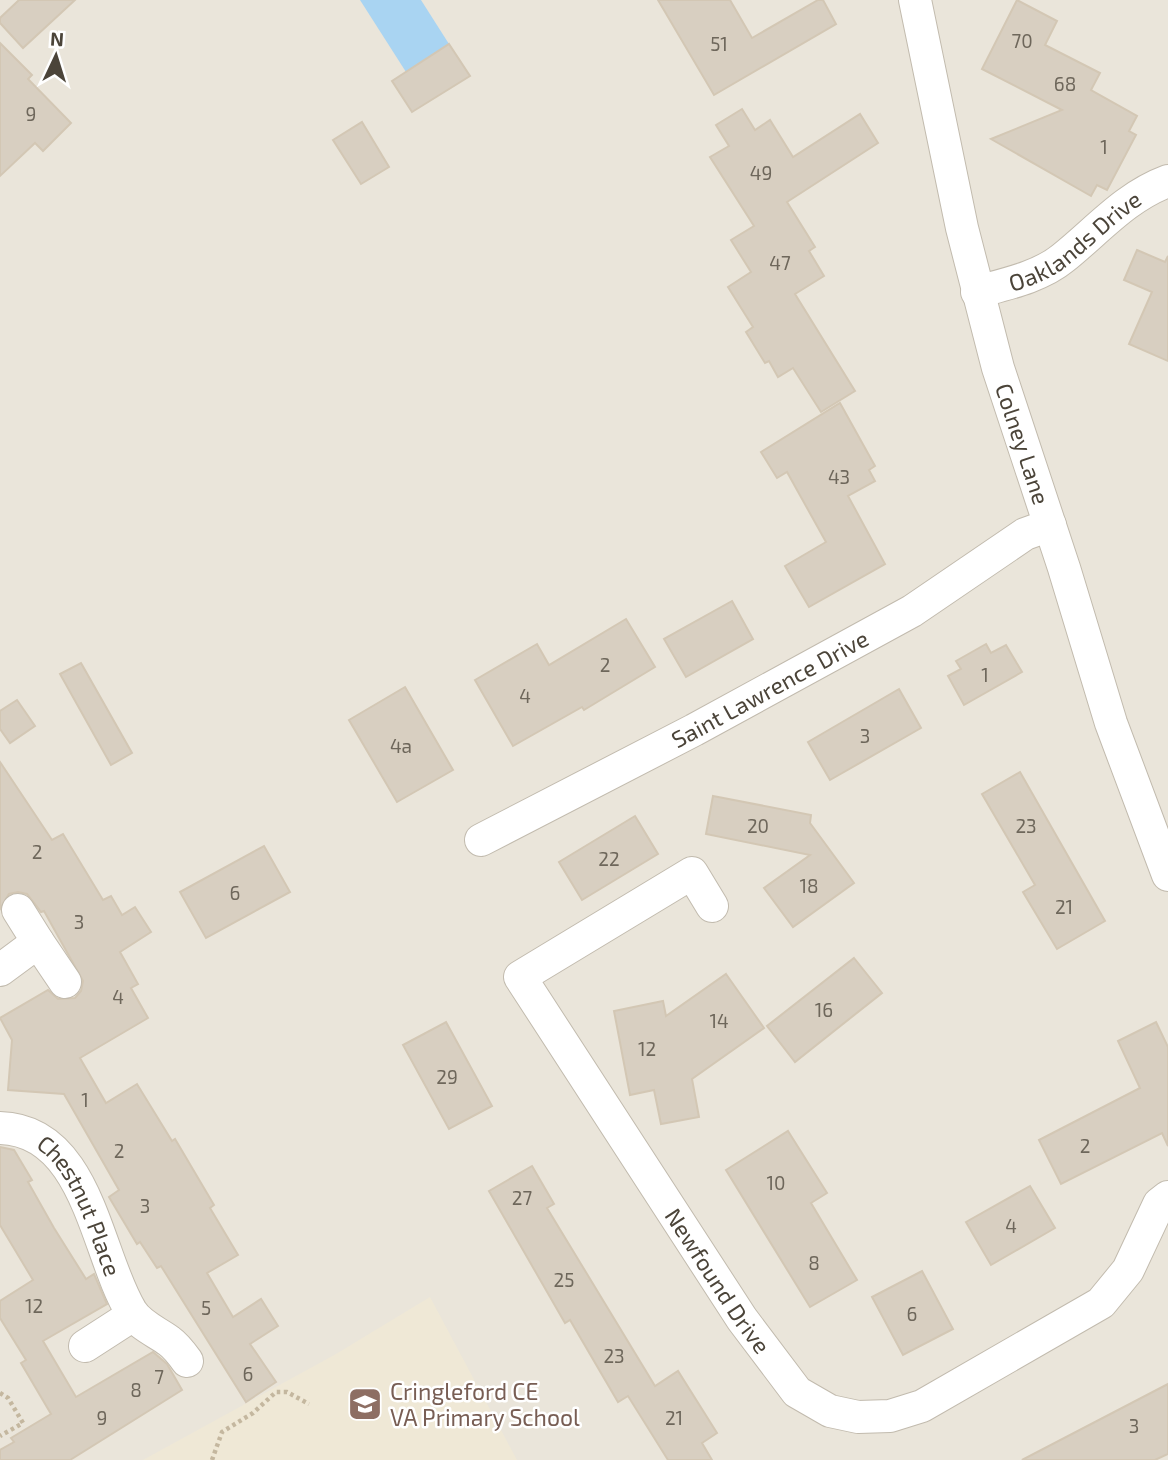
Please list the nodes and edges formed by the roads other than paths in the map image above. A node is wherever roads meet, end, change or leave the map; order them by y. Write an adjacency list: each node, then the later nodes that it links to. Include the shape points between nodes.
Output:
1 (915, 0): 3 (street, Colney Lane)
2 (1168, 181): 3 (street, Oaklands Drive, via 1145,190 1103,221 1062,260 1024,279)
3 (977, 292): 4 (street, Colney Lane)
4 (1050, 525): 5 (street, Saint Lawrence Drive, via 1025,534 912,611); 6 (street, Colney Lane, via 1111,723)
5 (481, 840)
6 (1168, 875)
7 (712, 906): 13 (street, Newfound Drive, via 692,873 520,977 742,1319 797,1392 830,1411 858,1417 890,1416 922,1406 1101,1303 1128,1269 1158,1204)
8 (18, 910): 9 (street)
9 (38, 942): 10 (street); 11 (street)
10 (0, 970)
11 (65, 982)
12 (0, 1128): 14 (street, Chestnut Place, via 30,1135 70,1168)
13 (1168, 1197)
14 (132, 1315): 15 (street); 16 (street, via 172,1343)
15 (85, 1346)
16 (187, 1361)

